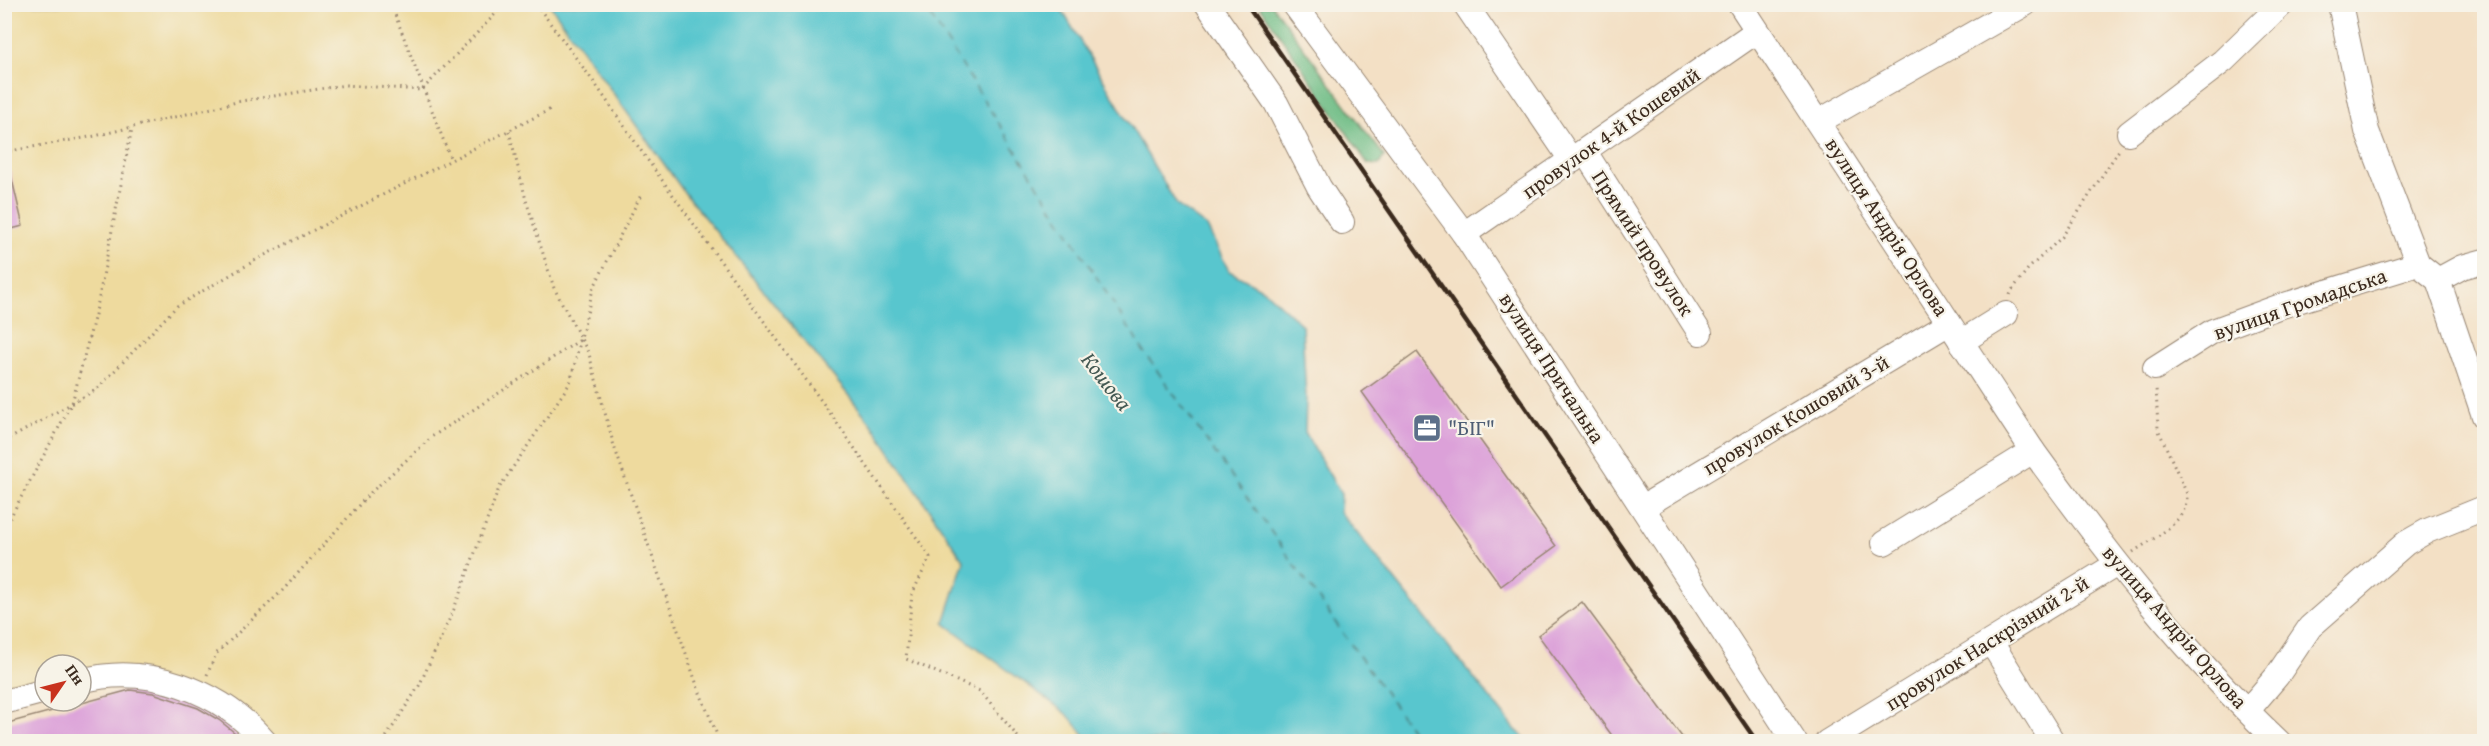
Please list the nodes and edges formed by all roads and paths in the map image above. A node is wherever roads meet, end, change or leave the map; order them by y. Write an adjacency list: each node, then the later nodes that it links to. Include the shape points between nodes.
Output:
1 (391, 4): 12 (path)
2 (505, 4): 12 (path)
3 (536, 4): 53 (path, via 930,557 912,594 906,659 980,691)
4 (1207, 4): 22 (street, via 1276,103 1313,177)
5 (1294, 4): 23 (street, вулиця Причальна)
6 (1465, 4): 19 (street, Прямий провулок)
7 (1740, 4): 11 (street, вулиця Андрія Орлова)
8 (2025, 4): 14 (street)
9 (2282, 4): 17 (street, via 2223,61)
10 (2340, 4): 25 (street, via 2367,131)
11 (1757, 32): 14 (street, вулиця Андрія Орлова); 19 (street, провулок 4-й Кошевий)
12 (422, 90): 15 (path, via 345,85 241,101); 20 (path)
13 (551, 109): 16 (path)
14 (1818, 122): 29 (street, вулиця Андрія Орлова)
15 (132, 127): 18 (path); 32 (path, via 97,307)
16 (509, 131): 20 (path); 30 (path, via 554,288)
17 (2129, 133): 27 (path, via 2062,237 2012,290)
18 (4, 152)
19 (1578, 157): 23 (street, провулок 4-й Кошевий); 28 (street, Прямий провулок)
20 (451, 160): 32 (path, via 261,257 177,306 97,389)
21 (642, 193): 30 (path, via 593,289)
22 (1342, 222)
23 (1464, 234): 36 (street, вулиця Причальна)
24 (2484, 261): 26 (street)
25 (2418, 264): 26 (street); 31 (street, вулиця Громадська, via 2213,331)
26 (2438, 280): 33 (street)
27 (2007, 314): 29 (street, провулок Кошовий 3-й)
28 (1700, 333)
29 (1955, 333): 35 (street, вулиця Андрія Орлова); 36 (street, провулок Кошовий 3-й)
30 (581, 339): 43 (path, via 433,436 368,495 283,590 216,654); 49 (path, via 570,383 499,488 454,609 419,686); 52 (path, via 589,354 614,446)
31 (2155, 368): 40 (path, via 2158,429 2188,504 2183,515 2169,527)
32 (72, 403): 34 (path); 38 (path)
33 (2484, 416)
34 (4, 442)
35 (2033, 451): 39 (street); 40 (street, вулиця Андрія Орлова)
36 (1643, 507): 54 (street, вулиця Причальна)
37 (2484, 508): 46 (street, via 2406,543 2310,627)
38 (4, 529)
39 (1884, 543)
40 (2117, 564): 41 (street, провулок Наскрізний 2-й); 46 (street, вулиця Андрія Орлова)
41 (1991, 642): 55 (street, провулок Наскрізний 2-й); 56 (street)
42 (93, 678): 43 (street, via 105,674 150,678)
43 (201, 691): 47 (street, via 237,715)
44 (33, 694): 45 (street)
45 (4, 702)
46 (2248, 710): 57 (street, вулиця Андрія Орлова)
47 (264, 741): 48 (path)
48 (323, 741)
49 (383, 741)
50 (522, 741): 51 (path)
51 (641, 741)
52 (720, 741)
53 (1022, 741)
54 (1795, 741)
55 (1827, 741)
56 (2053, 741)
57 (2279, 741)

